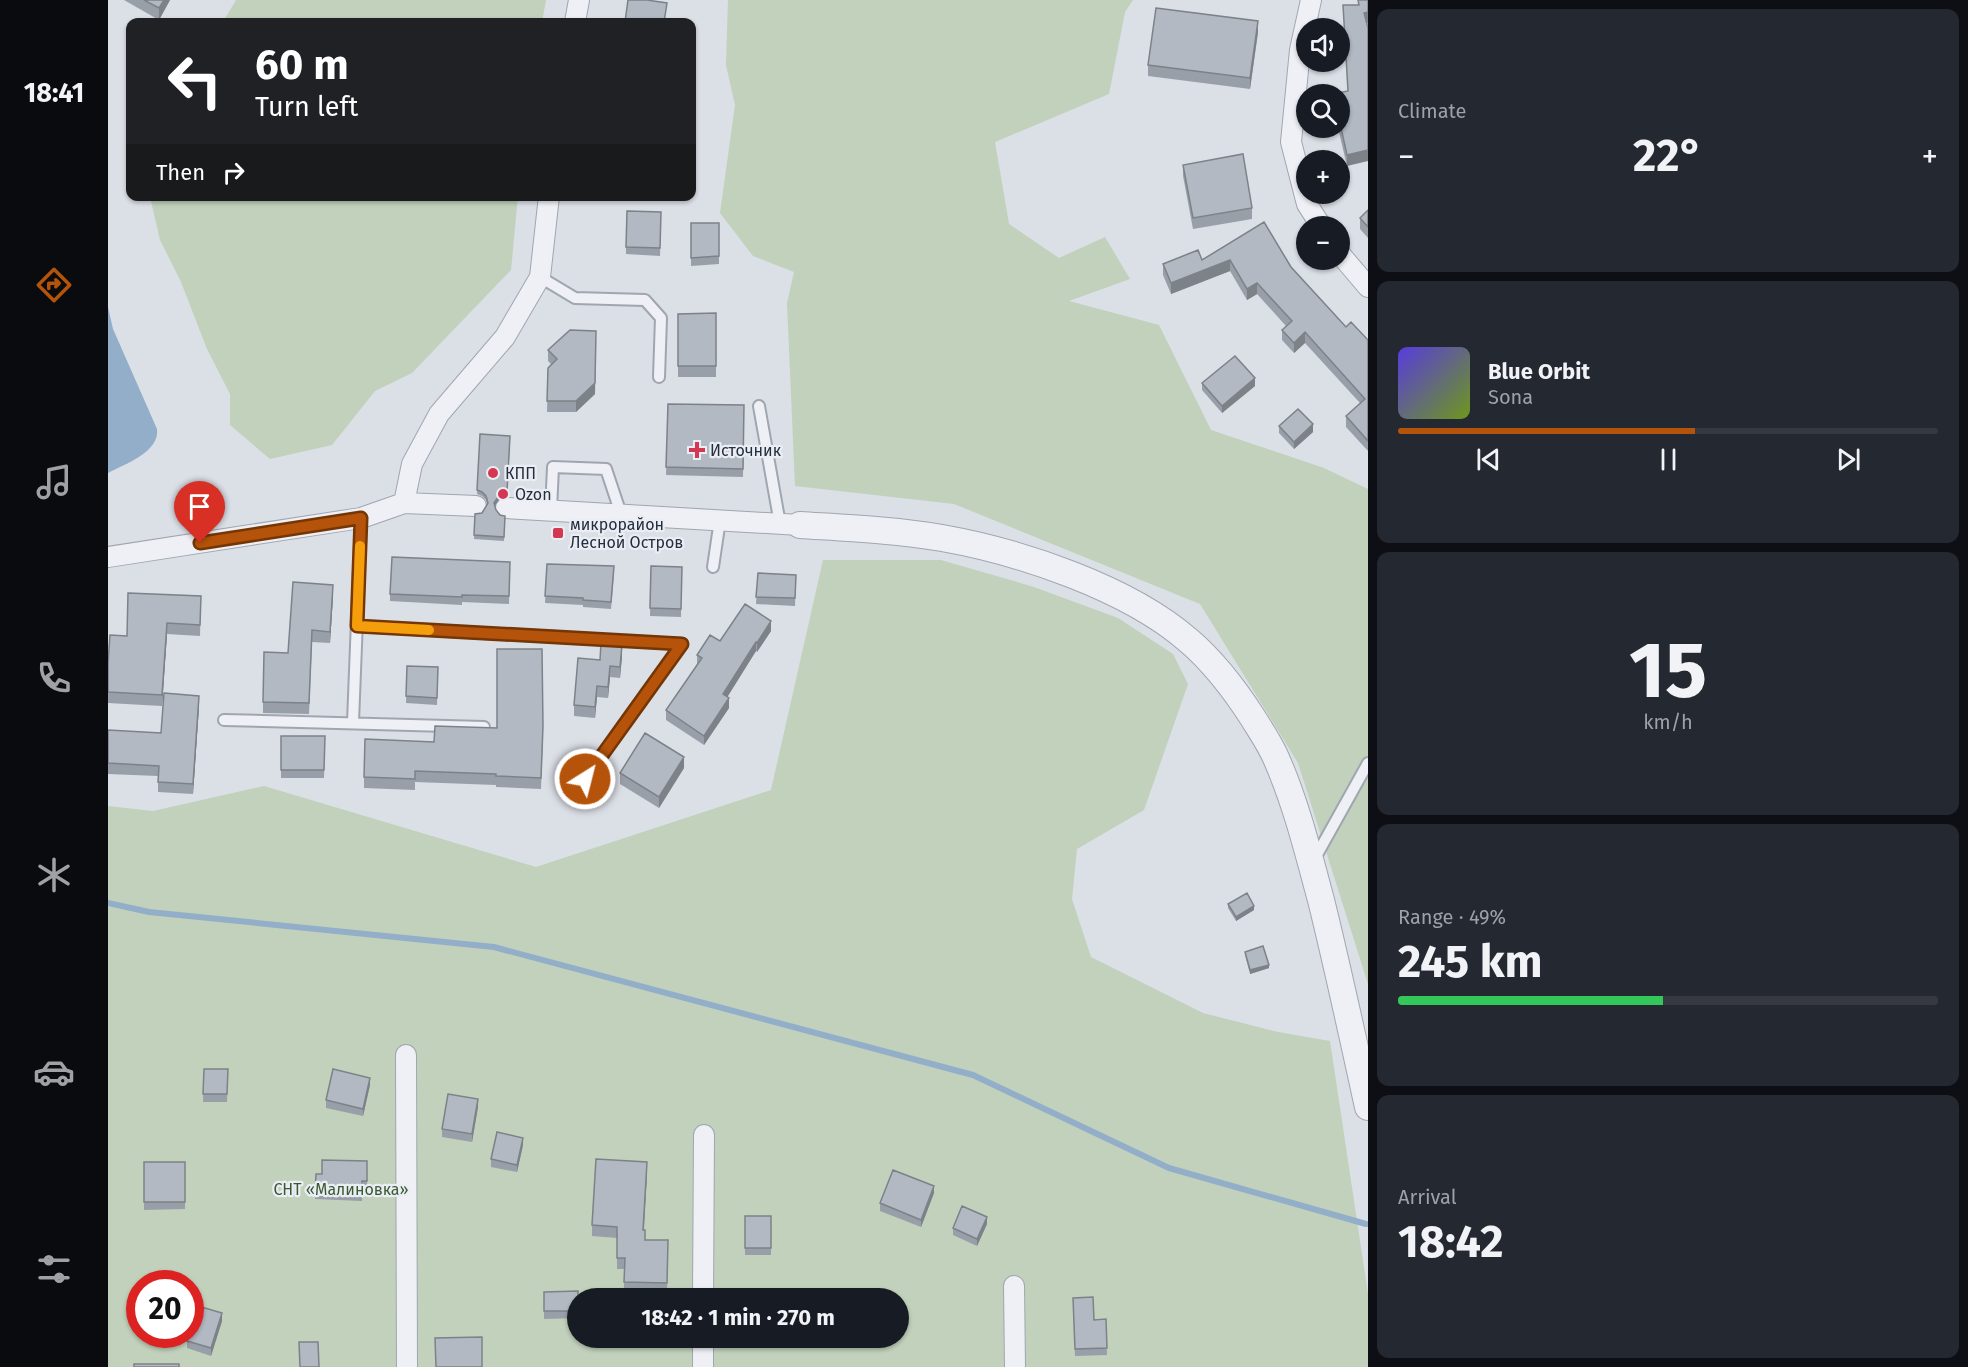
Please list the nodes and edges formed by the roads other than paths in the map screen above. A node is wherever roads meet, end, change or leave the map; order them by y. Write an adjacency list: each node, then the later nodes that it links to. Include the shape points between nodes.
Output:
1 (579, 0): 3 (street)
2 (1311, 0): 5 (street, via 1300,50 1291,142 1307,204)
3 (576, 18)
4 (548, 201): 7 (street)
5 (1315, 216)
6 (1350, 266): 8 (street)
7 (540, 278): 9 (lane, via 575,298 645,300 661,318); 11 (street, via 505,337 439,414 412,464)
8 (1368, 287)
9 (659, 377)
10 (759, 406): 18 (lane)
11 (404, 502): 12 (street); 16 (street)
12 (476, 506)
13 (506, 508): 14 (street)
14 (551, 510): 15 (street); 15 (lane, via 553,467 606,469)
15 (621, 514): 17 (street)
16 (361, 518): 19 (street); 21 (lane)
17 (720, 520): 18 (street); 20 (lane)
18 (790, 525): 27 (street, via 908,534 987,549 1117,593 1164,622 1208,659 1261,732 1276,757)
19 (108, 557)
20 (713, 567)
21 (357, 626): 23 (lane); 26 (lane, via 682,644)
22 (224, 720): 23 (lane)
23 (353, 722): 24 (lane)
24 (484, 727)
25 (1368, 763): 27 (lane)
26 (585, 779)
27 (1312, 864): 29 (street)
28 (406, 1055): 34 (street)
29 (1368, 1107)
30 (704, 1135): 32 (street)
31 (1014, 1286): 36 (street)
32 (703, 1288)
33 (703, 1348): 35 (street)
34 (406, 1367)
35 (703, 1367)
36 (1015, 1367)

